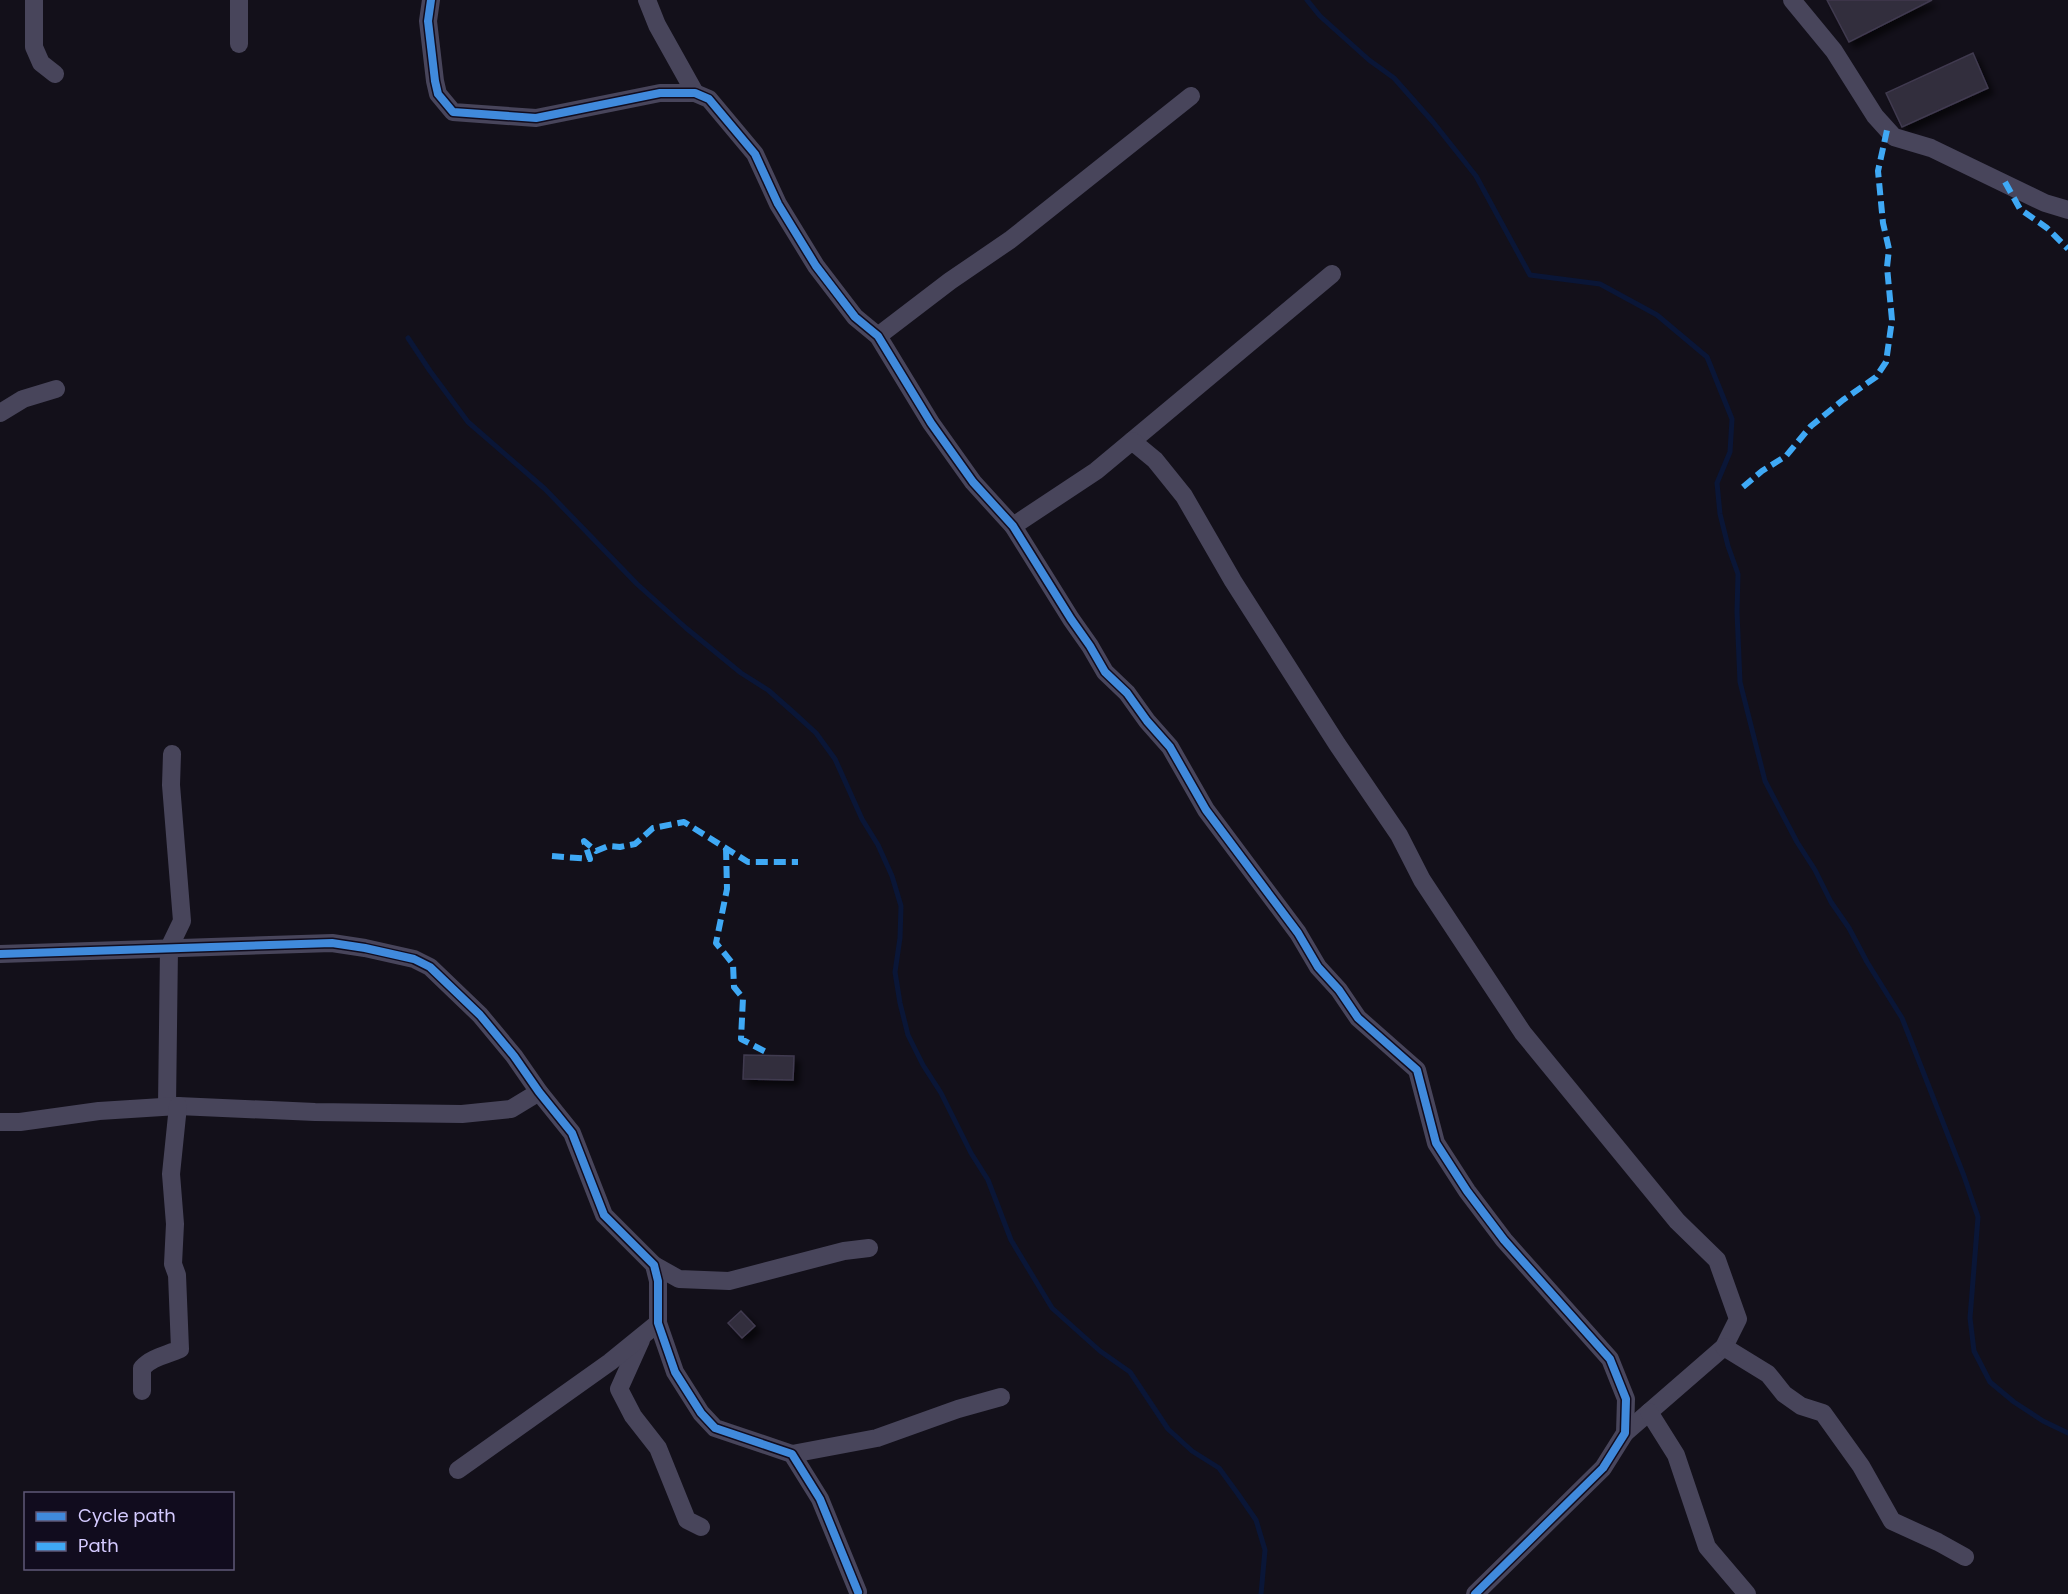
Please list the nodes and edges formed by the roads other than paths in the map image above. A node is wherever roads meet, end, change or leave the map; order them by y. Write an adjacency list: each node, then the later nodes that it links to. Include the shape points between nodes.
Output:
1 (34, 0): 7 (street, via 34,47 41,63)
2 (239, 0): 6 (street)
3 (431, 0): 8 (street, via 428,21 435,81 438,94 453,112 536,118 660,93)
4 (647, 0): 8 (street, via 657,26)
5 (1792, 0): 10 (street, via 1834,51 1875,116 1894,137 1931,148 2045,203)
6 (239, 45)
7 (56, 74)
8 (695, 93): 12 (street, via 709,99 755,154 778,204 816,266 855,317)
9 (1191, 96): 12 (street, via 1010,240)
10 (2068, 210)
11 (1332, 274): 15 (street)
12 (878, 336): 16 (street, via 973,482)
13 (57, 389): 14 (street, via 23,399)
14 (0, 413)
15 (1132, 441): 16 (street, via 1096,471); 27 (street, via 1155,460 1184,496 1233,581 1523,1033 1677,1221 1716,1260 1738,1319)
16 (1013, 526): 31 (street, via 1105,672 1170,747 1206,810 1298,933 1318,967 1358,1018 1416,1070 1436,1143 1461,1182 1504,1240 1610,1359 1626,1399)
17 (172, 754): 18 (street, via 182,921)
18 (169, 948): 19 (street); 20 (street, via 332,943 414,959 430,967 480,1015); 21 (street)
19 (0, 954)
20 (539, 1092): 21 (street, via 511,1108 462,1114); 24 (street, via 572,1133 604,1215)
21 (172, 1106): 22 (street); 28 (street, via 173,1264 177,1275 180,1349 150,1360 142,1368)
22 (0, 1122)
23 (869, 1248): 24 (street, via 729,1281 679,1280)
24 (654, 1265): 25 (street)
25 (658, 1323): 26 (street); 32 (street, via 675,1372 715,1428)
26 (643, 1336): 33 (street); 34 (street, via 619,1389 633,1416 658,1448 687,1520)
27 (1724, 1347): 30 (street); 35 (street, via 1768,1374 1784,1394 1801,1406 1823,1413 1861,1466 1892,1521)
28 (142, 1391)
29 (1001, 1397): 32 (street, via 877,1438)
30 (1649, 1412): 31 (street); 38 (street, via 1676,1455 1707,1547)
31 (1625, 1433): 37 (street, via 1603,1468)
32 (792, 1454): 36 (street, via 820,1499)
33 (458, 1470)
34 (701, 1527)
35 (1965, 1557)
36 (858, 1592)
37 (1475, 1594)
38 (1747, 1594)

